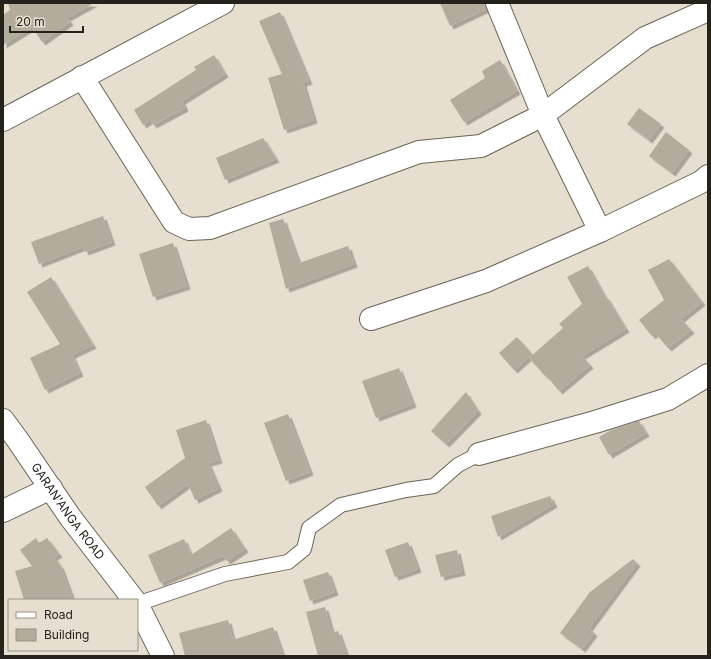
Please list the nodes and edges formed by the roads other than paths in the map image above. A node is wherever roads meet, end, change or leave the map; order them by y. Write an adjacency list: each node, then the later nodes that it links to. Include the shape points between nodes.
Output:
1 (223, 3): 4 (street)
2 (498, 3): 5 (street)
3 (708, 10): 5 (street, via 645,38)
4 (82, 78): 5 (street, via 174,222 189,229 210,228 419,152 481,146); 6 (street)
5 (543, 115): 8 (street)
6 (3, 120)
7 (708, 176): 8 (street, via 701,182)
8 (600, 231): 9 (street, via 486,281)
9 (371, 319)
10 (708, 375): 12 (street, via 668,399)
11 (3, 420): 13 (street, GARAN'ANGA ROAD)
12 (479, 454): 16 (lane, via 458,465 434,486 341,505 309,528 304,549 288,562 225,574)
13 (51, 488): 14 (street); 15 (street, GARAN'ANGA ROAD)
14 (3, 511)
15 (133, 599)
16 (138, 604)
17 (138, 606): 18 (street)
18 (163, 656)

